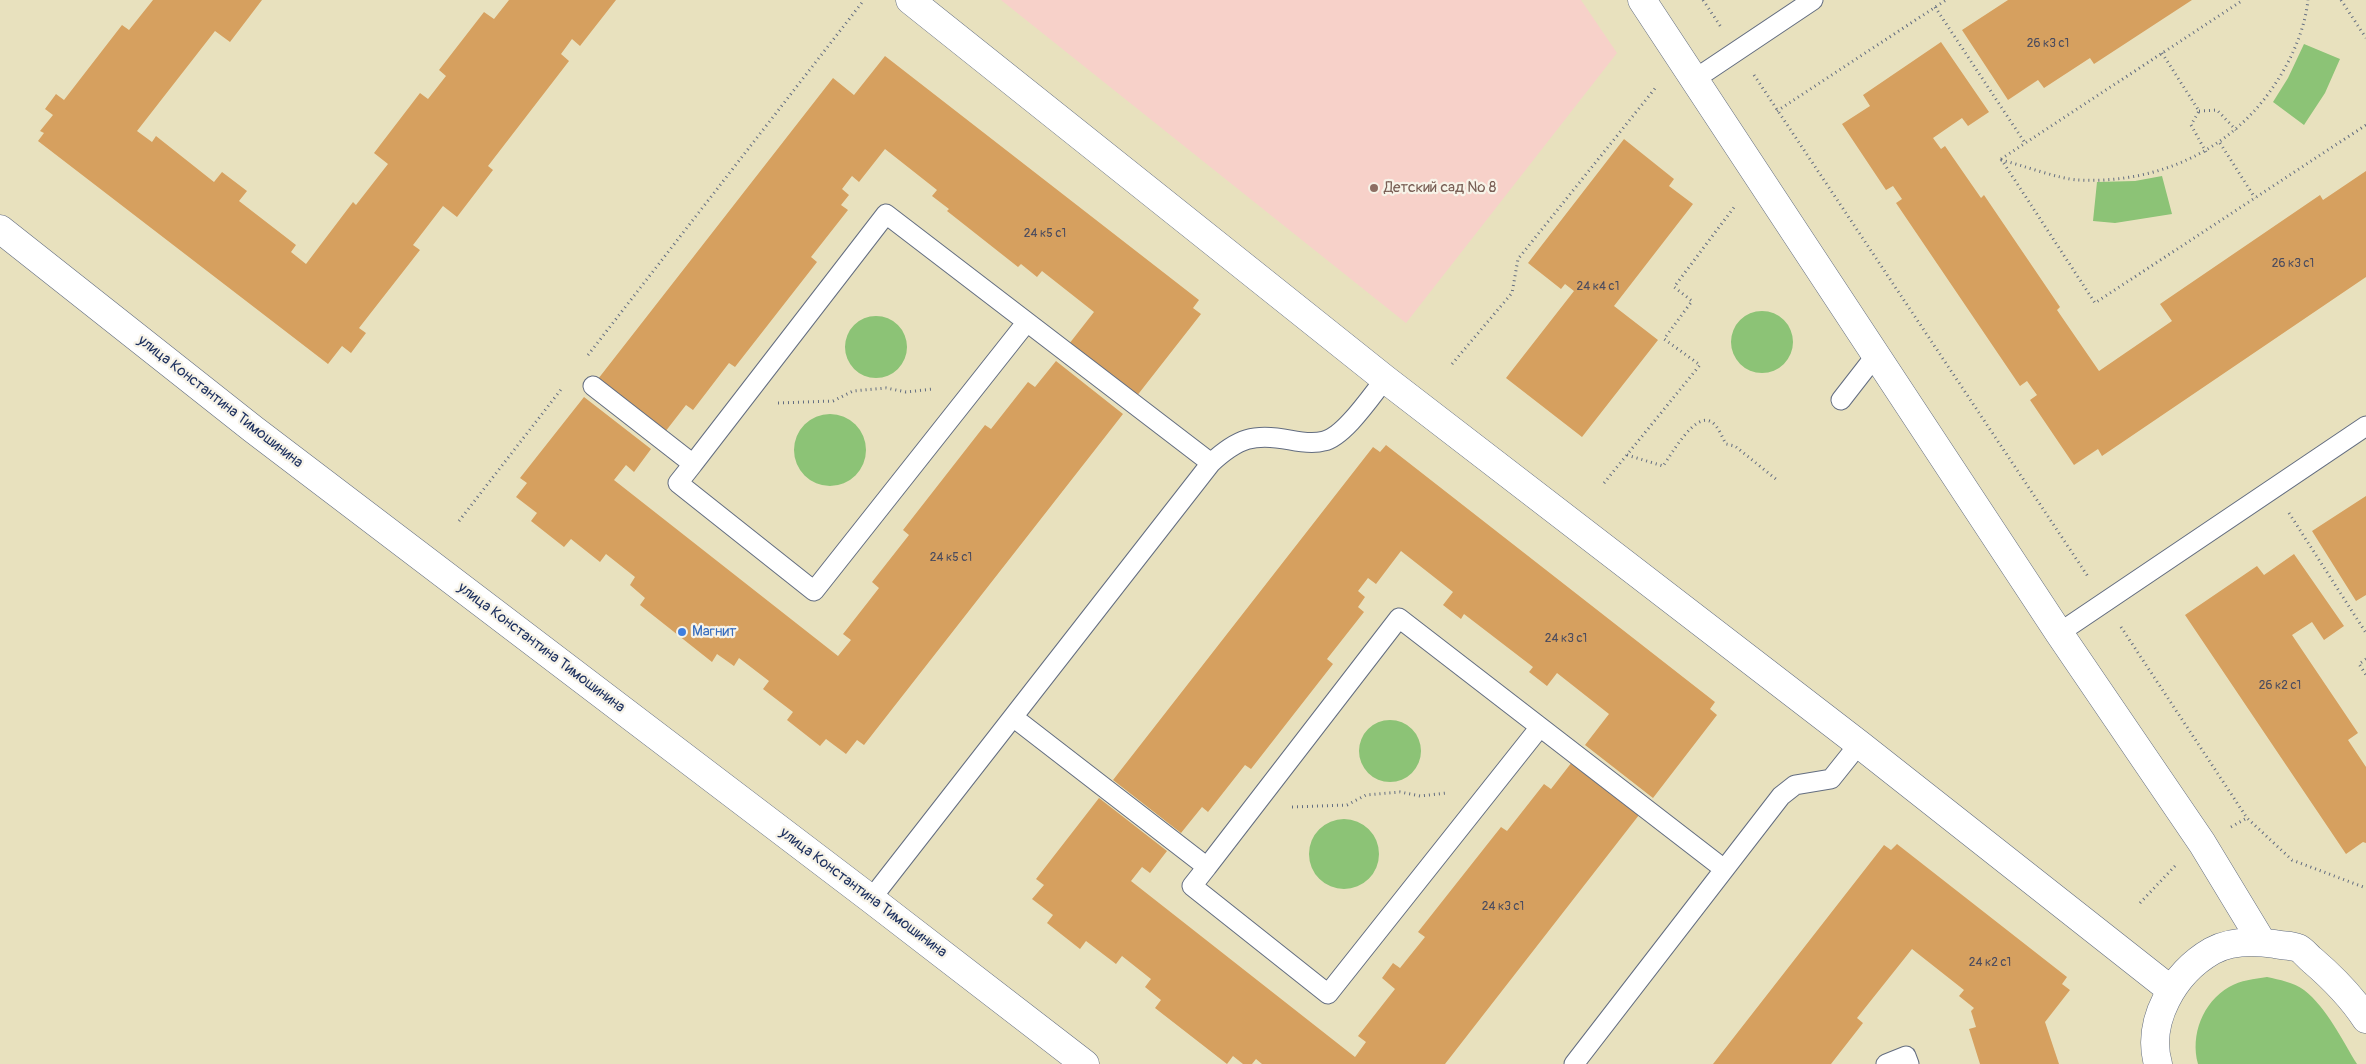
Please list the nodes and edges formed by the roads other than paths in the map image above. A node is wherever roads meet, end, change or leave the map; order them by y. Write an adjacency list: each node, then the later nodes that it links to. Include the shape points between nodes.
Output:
1 (910, 0): 8 (street)
2 (1642, 0): 4 (street)
3 (1813, 0): 4 (lane)
4 (1695, 79): 7 (street)
5 (0, 229): 20 (street, улица Константина Тимошинина, via 253,429)
6 (1026, 323): 12 (lane); 13 (lane, via 886,214); 13 (lane, via 814,591 678,482)
7 (1876, 355): 10 (lane); 14 (street)
8 (1385, 379): 12 (lane, via 1335,436 1324,441 1300,442 1270,436 1247,438 1228,447); 17 (street)
9 (592, 386): 13 (lane)
10 (1841, 400)
11 (2366, 426): 14 (lane)
12 (1211, 463): 15 (lane)
13 (693, 464)
14 (2059, 633): 21 (street, via 2202,843)
15 (1012, 718): 18 (lane); 20 (lane)
16 (1540, 727): 18 (lane, via 1399,618); 18 (lane, via 1328,994 1192,886); 19 (lane)
17 (1859, 744): 19 (lane, via 1831,779 1795,785 1781,796); 22 (street)
18 (1207, 867)
19 (1724, 869): 25 (lane)
20 (871, 899): 24 (street, улица Константина Тимошинина)
21 (2262, 942): 22 (street, via 2237,943 2212,951 2187,969); 23 (street, via 2298,948 2336,980)
22 (2171, 990): 28 (street, via 2160,1017 2154,1049)
23 (2364, 1013)
24 (1084, 1064)
25 (1574, 1064)
26 (1886, 1064): 27 (lane, via 1906,1056)
27 (1909, 1064)
28 (2158, 1064)

